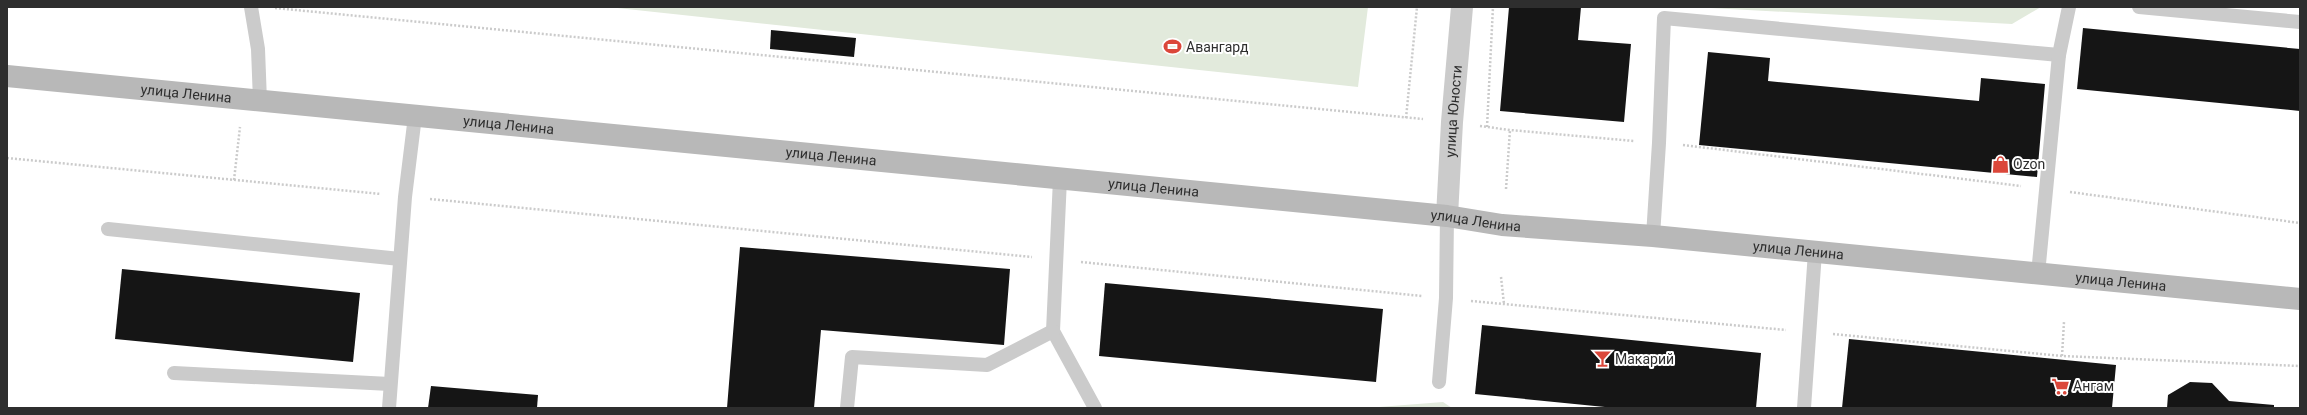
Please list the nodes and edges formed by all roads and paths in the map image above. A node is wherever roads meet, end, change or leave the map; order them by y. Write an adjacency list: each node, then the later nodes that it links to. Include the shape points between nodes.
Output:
1 (251, 7): 11 (lane, via 258,49)
2 (1417, 7): 13 (path)
3 (1462, 7): 14 (street, улица Юности)
4 (1493, 7): 15 (path)
5 (2069, 7): 9 (lane)
6 (2139, 7): 8 (lane)
7 (269, 8): 13 (path)
8 (2300, 22)
9 (2059, 55): 17 (lane, via 1664,18); 22 (lane)
10 (7, 76): 11 (main road, улица Ленина)
11 (251, 100): 12 (main road, улица Ленина); 20 (path)
12 (415, 116): 19 (main road, улица Ленина); 23 (lane)
13 (1406, 118): 14 (path)
14 (1452, 122): 15 (path); 24 (street, улица Юности)
15 (1487, 127): 16 (path)
16 (1510, 130): 17 (path); 21 (path)
17 (1659, 143): 22 (path); 27 (lane)
18 (7, 158): 20 (path)
19 (1060, 179): 24 (main road, улица Ленина); 30 (lane)
20 (234, 180): 23 (path)
21 (1506, 189)
22 (2045, 189): 25 (path); 31 (lane)
23 (405, 197): 29 (lane); 30 (path)
24 (1447, 216): 27 (main road, улица Ленина, via 1502,225); 33 (lane)
25 (2300, 223)
26 (108, 229): 29 (lane)
27 (1653, 236): 28 (main road, улица Ленина)
28 (1815, 252): 31 (main road, улица Ленина); 38 (lane)
29 (400, 259): 43 (lane)
30 (1056, 259): 33 (path); 37 (lane)
31 (2038, 274): 34 (main road, улица Ленина)
32 (1501, 277): 35 (path)
33 (1446, 298): 35 (path); 42 (lane)
34 (2300, 299)
35 (1504, 304): 38 (path)
36 (2064, 322): 39 (path)
37 (1052, 331): 45 (lane, via 987,365 852,357); 46 (lane)
38 (1809, 332): 39 (path); 47 (lane)
39 (2062, 356): 40 (path)
40 (2300, 366)
41 (174, 373): 43 (lane)
42 (1438, 382)
43 (390, 384): 44 (lane)
44 (389, 408)
45 (847, 408)
46 (1095, 408)
47 (1804, 408)

